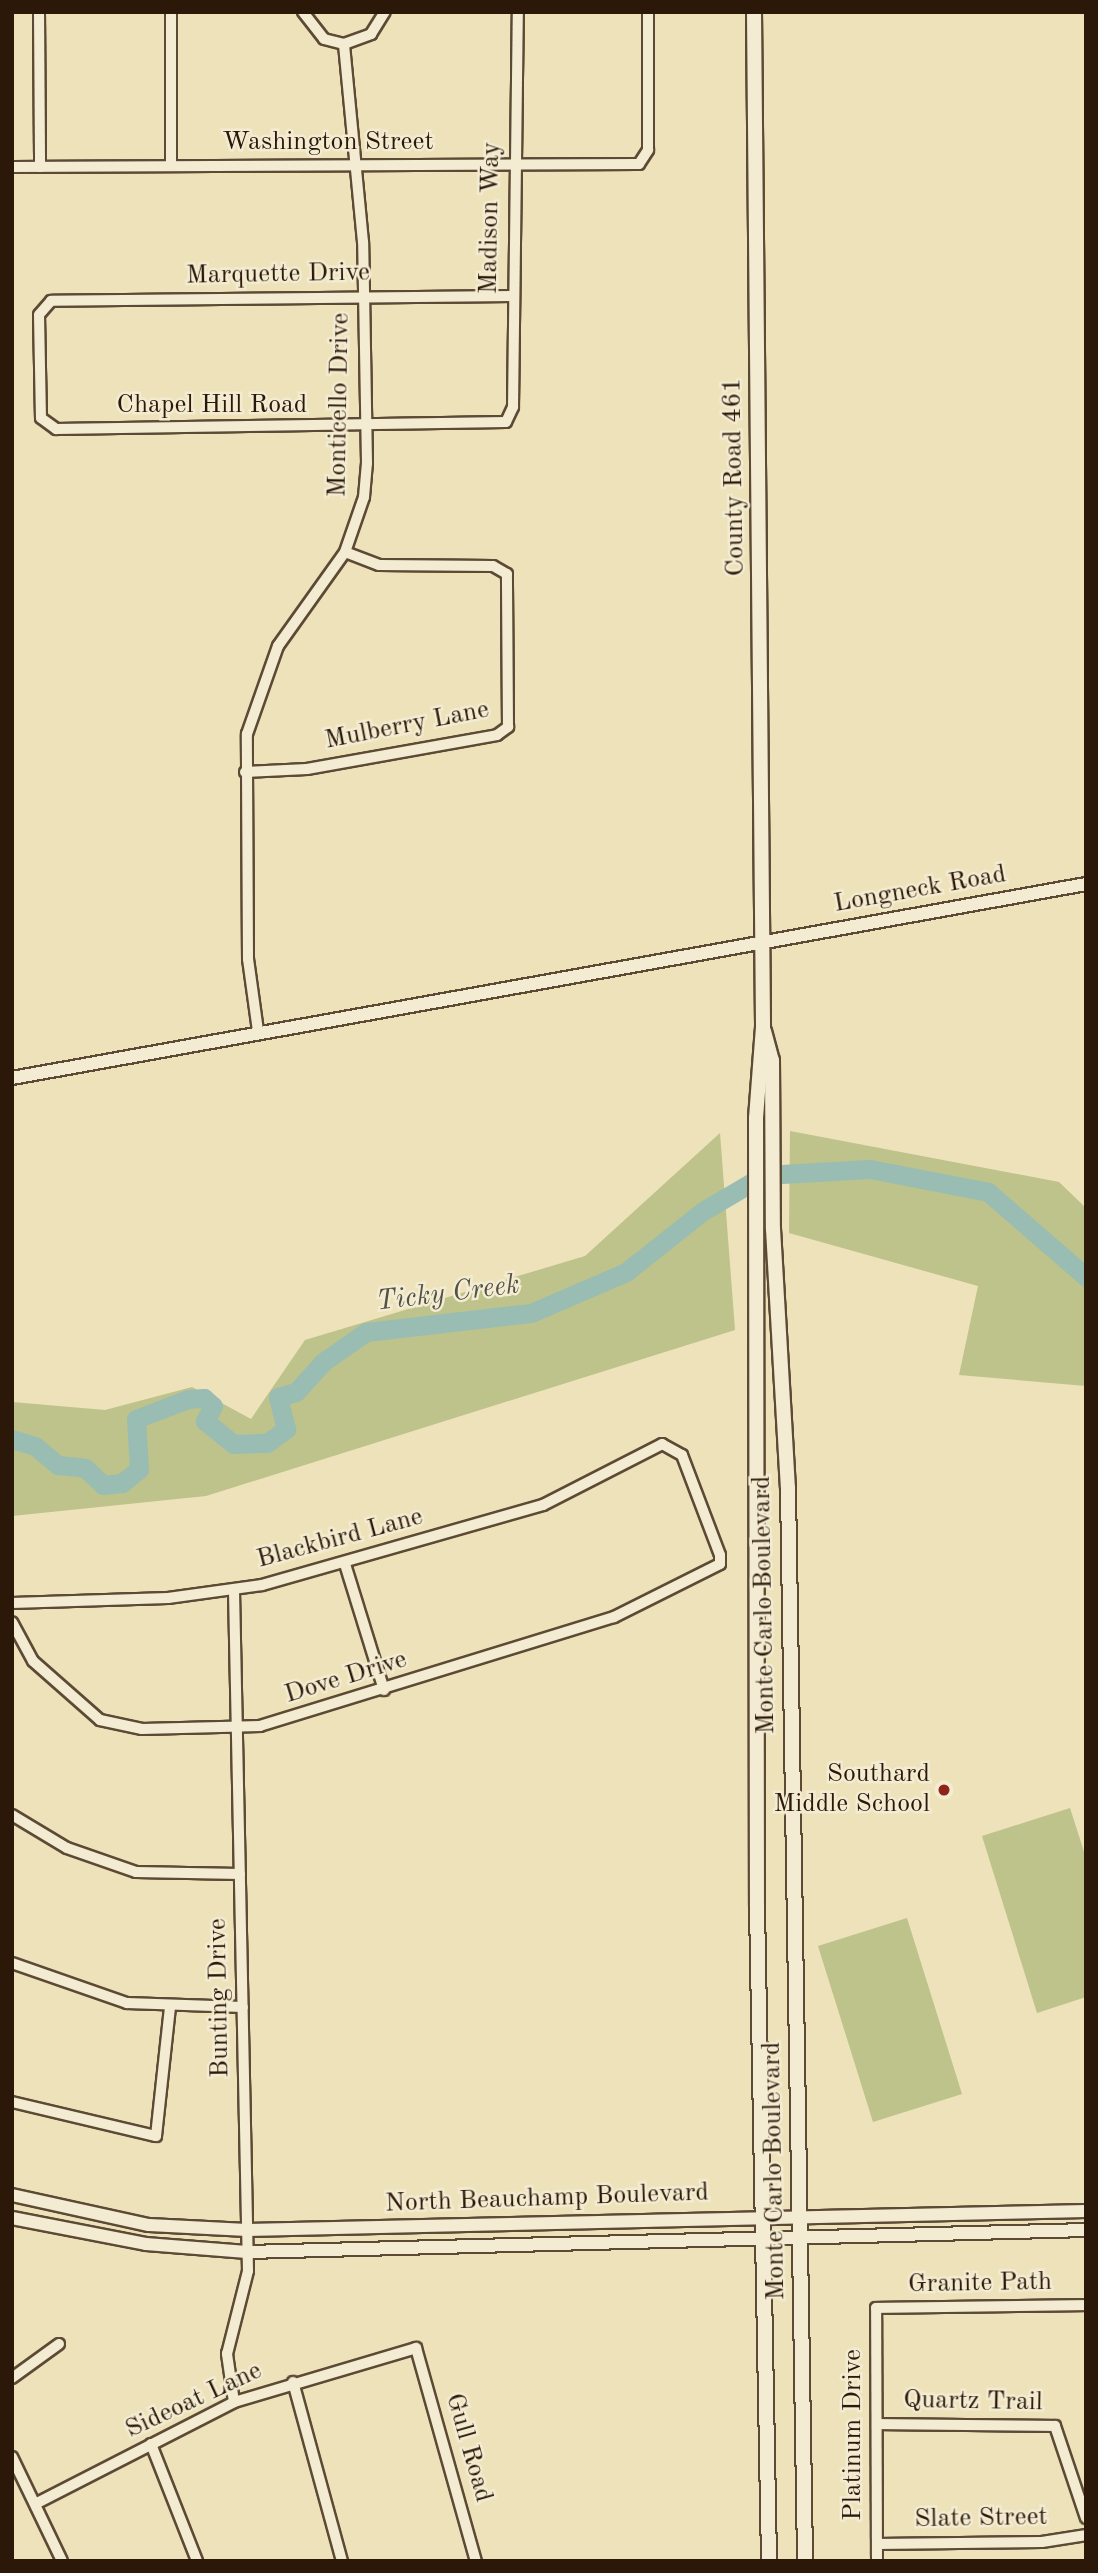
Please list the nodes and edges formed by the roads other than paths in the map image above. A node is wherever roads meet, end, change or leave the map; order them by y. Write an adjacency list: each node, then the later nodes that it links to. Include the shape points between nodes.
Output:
1 (39, 12): 10 (street)
2 (171, 12): 11 (street)
3 (303, 12): 8 (street, via 324,39)
4 (385, 12): 8 (street, via 371,34)
5 (519, 12): 9 (street, Madison Way)
6 (648, 12): 9 (street, Washington Street, via 643,160)
7 (754, 12): 22 (main road, County Road 461)
8 (344, 44): 12 (street, Monticello Drive)
9 (513, 165): 12 (street, Washington Street); 14 (street, Madison Way)
10 (40, 166): 11 (street, Washington Street); 13 (street, Washington Street)
11 (171, 166): 12 (street, Washington Street)
12 (356, 166): 15 (street, Monticello Drive)
13 (12, 167)
14 (513, 296): 15 (street, Marquette Drive); 16 (street, Madison Way, via 513,407)
15 (365, 297): 17 (street, Marquette Drive, via 44,304 39,315); 18 (street, Monticello Drive)
16 (506, 422): 18 (street, Chapel Hill Road)
17 (44, 424): 18 (street, Chapel Hill Road)
18 (367, 429): 19 (street, Monticello Drive, via 364,497)
19 (345, 552): 20 (street, Monticello Drive, via 264,673); 20 (street, Mulberry Lane, via 379,565 494,566 507,574 508,727 497,735 307,769)
20 (245, 772): 24 (street, Monticello Drive, via 248,959)
21 (1086, 884): 22 (street, Longneck Road)
22 (762, 940): 23 (main road, Monte Carlo Boulevard); 24 (street, Longneck Road)
23 (763, 1027): 41 (main road, Monte Carlo Boulevard, via 756,1118 757,1906); 42 (main road, Monte Carlo Boulevard, via 772,1060 773,1228 788,1488)
24 (258, 1031): 25 (street, Longneck Road)
25 (12, 1078)
26 (663, 1444): 27 (street, Blackbird Lane, via 543,1505); 31 (street, Dove Drive, via 682,1455 720,1564 614,1617)
27 (345, 1564): 28 (street, Blackbird Lane); 31 (street)
28 (234, 1589): 29 (street, Blackbird Lane); 32 (street, Bunting Drive)
29 (12, 1603)
30 (12, 1622): 32 (street, Dove Drive, via 33,1661 100,1720 142,1729)
31 (384, 1690): 32 (street, Dove Drive, via 277,1723)
32 (237, 1726): 34 (street, Bunting Drive)
33 (12, 1815): 34 (street, via 67,1849 136,1872)
34 (240, 1874): 36 (street, Bunting Drive)
35 (12, 1963): 37 (street, via 84,1992)
36 (243, 2007): 37 (street); 44 (street, Bunting Drive)
37 (170, 2008): 38 (street, via 156,2136)
38 (12, 2102)
39 (12, 2195): 44 (street, North Beauchamp Boulevard, via 149,2225)
40 (1086, 2211): 42 (street, North Beauchamp Boulevard)
41 (767, 2216): 42 (street, North Beauchamp Boulevard); 44 (street, North Beauchamp Boulevard); 47 (main road, Monte Carlo Boulevard)
42 (800, 2216): 46 (main road, Monte Carlo Boulevard)
43 (12, 2218): 48 (street, North Beauchamp Boulevard, via 146,2244)
44 (247, 2230): 48 (street, Bunting Drive)
45 (1086, 2230): 46 (street, North Beauchamp Boulevard)
46 (800, 2238): 47 (street, North Beauchamp Boulevard); 68 (main road, Monte Carlo Boulevard)
47 (767, 2239): 48 (street, North Beauchamp Boulevard); 67 (main road, Monte Carlo Boulevard)
48 (247, 2252): 55 (street, Bunting Drive, via 246,2295 225,2370)
49 (1086, 2305): 50 (street, Granite Path)
50 (876, 2308): 56 (street, Platinum Drive)
51 (59, 2344): 53 (street)
52 (416, 2348): 54 (street, Sideoat Lane); 66 (street, Gull Road)
53 (12, 2378)
54 (293, 2382): 55 (street, Sideoat Lane); 65 (street)
55 (234, 2402): 57 (street, Sideoat Lane)
56 (878, 2424): 60 (street, Quartz Trail, via 1055,2426); 62 (street, Platinum Drive)
57 (151, 2444): 59 (street, Sideoat Lane); 64 (street)
58 (12, 2458): 59 (street)
59 (39, 2502): 63 (street)
60 (1086, 2518)
61 (1086, 2535): 62 (street, Slate Street, via 1042,2542)
62 (877, 2544): 69 (street, Platinum Drive)
63 (62, 2561)
64 (197, 2561)
65 (342, 2561)
66 (476, 2561)
67 (769, 2561)
68 (805, 2561)
69 (877, 2561)

